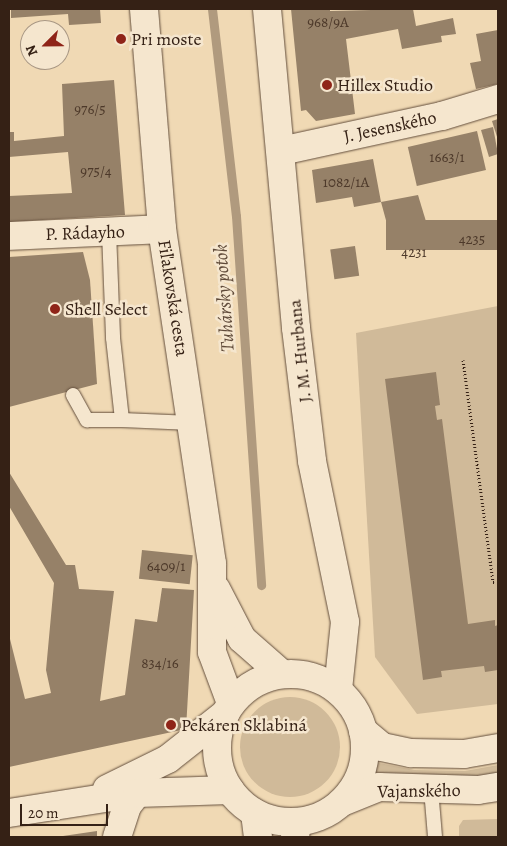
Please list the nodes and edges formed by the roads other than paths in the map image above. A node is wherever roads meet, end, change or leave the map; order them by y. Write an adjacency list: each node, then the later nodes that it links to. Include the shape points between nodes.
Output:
1 (144, 9): 5 (street, Fiľakovská cesta)
2 (267, 9): 4 (street, J. M. Hurbana)
3 (498, 99): 4 (street, J. Jesenského, via 442,116)
4 (281, 151): 13 (street, J. M. Hurbana, via 296,328 312,461 345,622)
5 (162, 229): 6 (street, P. Rádayho); 10 (street, Fiľakovská cesta)
6 (109, 232): 7 (street, P. Rádayho); 9 (lane, via 113,338)
7 (9, 236)
8 (73, 395): 9 (lane, via 87,420)
9 (122, 420): 10 (lane)
10 (192, 423): 11 (street, Fiľakovská cesta)
11 (214, 585): 12 (street, Fiľakovská cesta, via 242,639); 14 (street, Fiľakovská cesta, via 212,652)
12 (282, 674): 13 (street, Vajanského, via 311,676); 14 (street, Vajanského, via 250,686)
13 (338, 690): 15 (street, Vajanského, via 349,702)
14 (228, 708): 19 (street, Vajanského, via 217,752 219,766); 21 (street, Vajanského, via 168,759)
15 (363, 731): 16 (street, Vajanského, via 382,747 411,753 464,754); 22 (street, Vajanského, via 362,769)
16 (498, 748)
17 (498, 787): 18 (street, Vajanského)
18 (431, 789): 22 (street, Vajanského, via 379,787); 27 (lane)
19 (230, 790): 20 (street, Vajanského); 24 (street, Vajanského)
20 (137, 793): 21 (street, Vajanského); 26 (street, via 127,806)
21 (83, 800): 23 (street, Vajanského)
22 (342, 802): 25 (street, Vajanského)
23 (9, 813)
24 (257, 825): 25 (street, Vajanského, via 268,818)
25 (296, 830)
26 (117, 837)
27 (435, 837)

